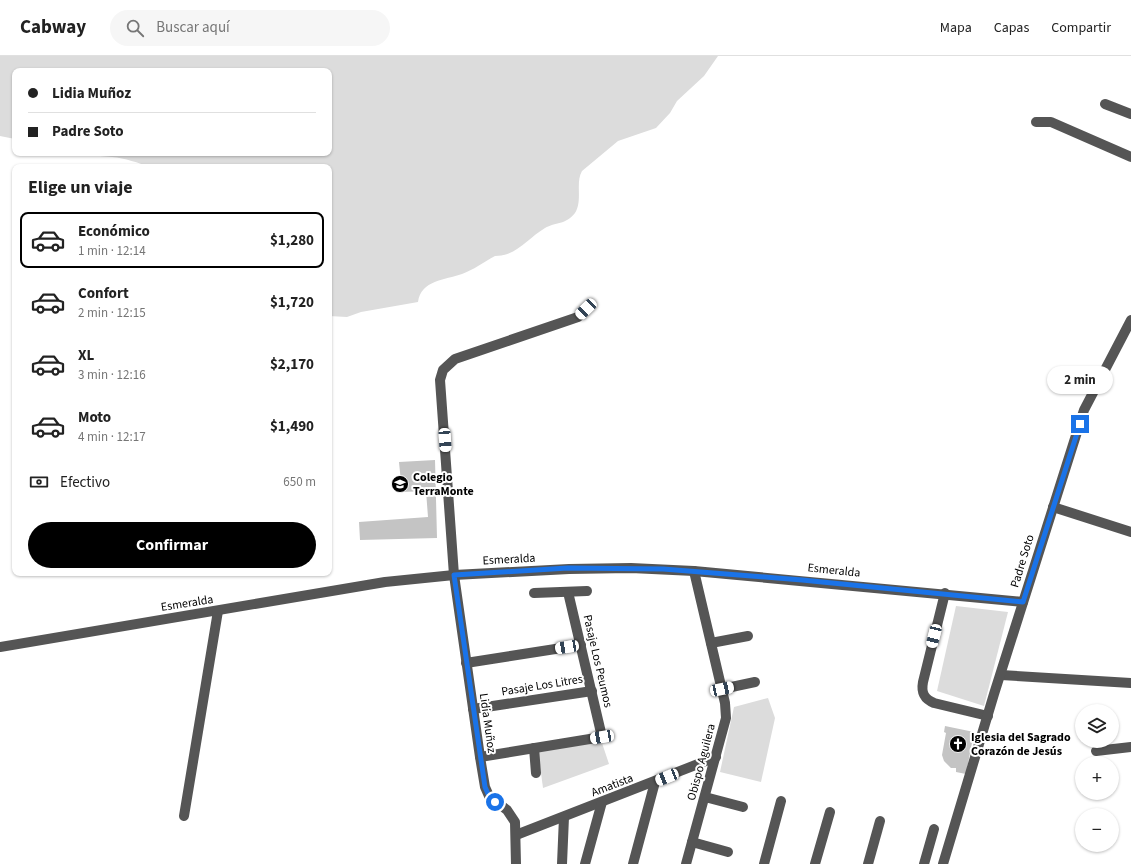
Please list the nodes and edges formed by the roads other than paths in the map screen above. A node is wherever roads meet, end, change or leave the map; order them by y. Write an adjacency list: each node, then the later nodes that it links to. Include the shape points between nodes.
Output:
1 (1105, 104): 2 (street)
2 (1131, 114)
3 (1036, 122): 4 (street, via 1051,122)
4 (1131, 157)
5 (586, 309): 10 (street, Lidia Muñoz, via 578,317 455,359 443,370 440,380)
6 (1131, 320): 7 (street, Padre Soto, via 1084,410)
7 (1052, 508): 8 (street); 15 (street, Padre Soto)
8 (1131, 532)
9 (694, 571): 10 (street, Esmeralda, via 600,568); 14 (street, Esmeralda); 18 (street, Obispo Aguilera)
10 (454, 575): 16 (street, Esmeralda, via 385,582); 21 (street, Lidia Muñoz)
11 (587, 591): 12 (street)
12 (568, 592): 13 (street); 19 (street, Pasaje Los Peumos)
13 (534, 593)
14 (945, 593): 15 (street, Esmeralda); 28 (street, via 923,682 923,693 934,703)
15 (1023, 602): 22 (street, Padre Soto)
16 (218, 611): 20 (street, Esmeralda); 41 (street)
17 (748, 636): 18 (street)
18 (711, 643): 25 (street, Obispo Aguilera)
19 (582, 645): 21 (street); 26 (street, Pasaje Los Peumos)
20 (0, 647)
21 (466, 663): 27 (street, Lidia Muñoz)
22 (1000, 675): 24 (street); 28 (street, Padre Soto)
23 (755, 682): 25 (street)
24 (1131, 683)
25 (722, 689): 33 (street, Obispo Aguilera, via 726,718)
26 (592, 691): 27 (street, Pasaje Los Litres); 30 (street, Pasaje Los Peumos, via 602,737)
27 (473, 709): 32 (street, Lidia Muñoz)
28 (988, 716): 57 (street, Padre Soto)
29 (1131, 747): 31 (street)
30 (534, 748): 32 (street); 34 (street)
31 (1096, 751)
32 (480, 757): 45 (street, Lidia Muñoz, via 489,796 507,810 515,822)
33 (716, 757): 35 (street, Amatista); 36 (street, Obispo Aguilera)
34 (536, 773)
35 (655, 782): 38 (street, Amatista); 51 (street)
36 (705, 797): 39 (street); 46 (street, Obispo Aguilera)
37 (781, 801): 53 (street)
38 (602, 802): 42 (street, Amatista); 50 (street)
39 (743, 808)
40 (830, 812): 54 (street)
41 (184, 816)
42 (564, 817): 45 (street, Amatista); 49 (street)
43 (880, 821): 55 (street)
44 (934, 828): 56 (street)
45 (516, 835): 48 (street, Lidia Muñoz)
46 (692, 842): 47 (street); 52 (street, Obispo Aguilera)
47 (728, 852)
48 (516, 864)
49 (562, 864)
50 (585, 864)
51 (633, 864)
52 (686, 864)
53 (764, 864)
54 (815, 864)
55 (868, 864)
56 (924, 864)
57 (943, 864)

